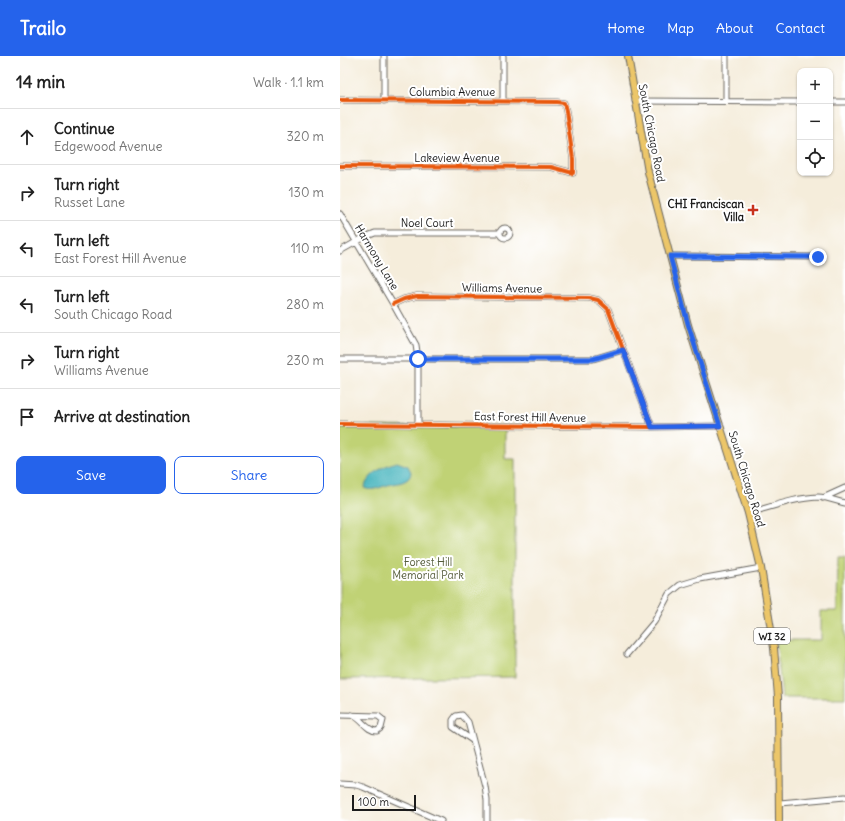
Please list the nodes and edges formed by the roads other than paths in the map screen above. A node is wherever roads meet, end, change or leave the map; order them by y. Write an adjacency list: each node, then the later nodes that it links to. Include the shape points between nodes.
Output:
1 (384, 56): 6 (street)
2 (503, 56): 7 (street)
3 (628, 56): 8 (main road, South Chicago Road / WI 32)
4 (726, 56): 9 (street)
5 (340, 100): 6 (street, Columbia Avenue)
6 (384, 101): 7 (street, Columbia Avenue)
7 (503, 101): 14 (street, Columbia Avenue, via 564,104 574,159)
8 (635, 101): 9 (street); 19 (main road, South Chicago Road / WI 32, via 648,172)
9 (726, 101): 10 (street)
10 (797, 102)
11 (833, 102): 12 (street)
12 (845, 102)
13 (340, 166): 14 (street, Lakeview Avenue, via 551,167)
14 (573, 173)
15 (340, 214): 17 (street, Harmony Lane)
16 (500, 233): 17 (street, Noel Court, via 382,233)
17 (356, 241): 18 (street, Noel Court); 21 (street, Harmony Lane)
18 (340, 251)
19 (670, 256): 20 (street); 27 (main road, South Chicago Road / WI 32)
20 (818, 257)
21 (394, 304): 22 (street, Williams Avenue, via 417,296 589,298 598,300 608,309); 24 (street, Harmony Lane, via 416,345)
22 (623, 350): 24 (street, via 593,359); 28 (street)
23 (340, 359): 24 (street)
24 (418, 359): 26 (street, Harmony Lane)
25 (340, 424): 26 (street, East Forest Hill Avenue)
26 (418, 425): 28 (street, East Forest Hill Avenue)
27 (720, 426): 28 (street, East Forest Hill Avenue); 32 (main road, South Chicago Road / WI 32)
28 (652, 427)
29 (845, 488): 30 (street)
30 (823, 498): 31 (street); 32 (street, via 799,500)
31 (845, 503)
32 (748, 513): 33 (main road, South Chicago Road / WI 32)
33 (761, 568): 34 (street, via 680,584 669,594 654,622); 40 (main road, South Chicago Road / WI 32, via 774,648 778,696)
34 (627, 654)
35 (340, 715): 36 (street)
36 (352, 715): 36 (street, via 371,730 377,731 381,728 383,720 378,716)
37 (472, 740): 37 (street, via 467,719 462,715 456,716 453,727); 42 (street, via 486,790)
38 (340, 784): 41 (street, via 363,787)
39 (845, 797): 40 (street)
40 (780, 803): 43 (main road, South Chicago Road / WI 32)
41 (441, 821)
42 (486, 821)
43 (779, 821)

